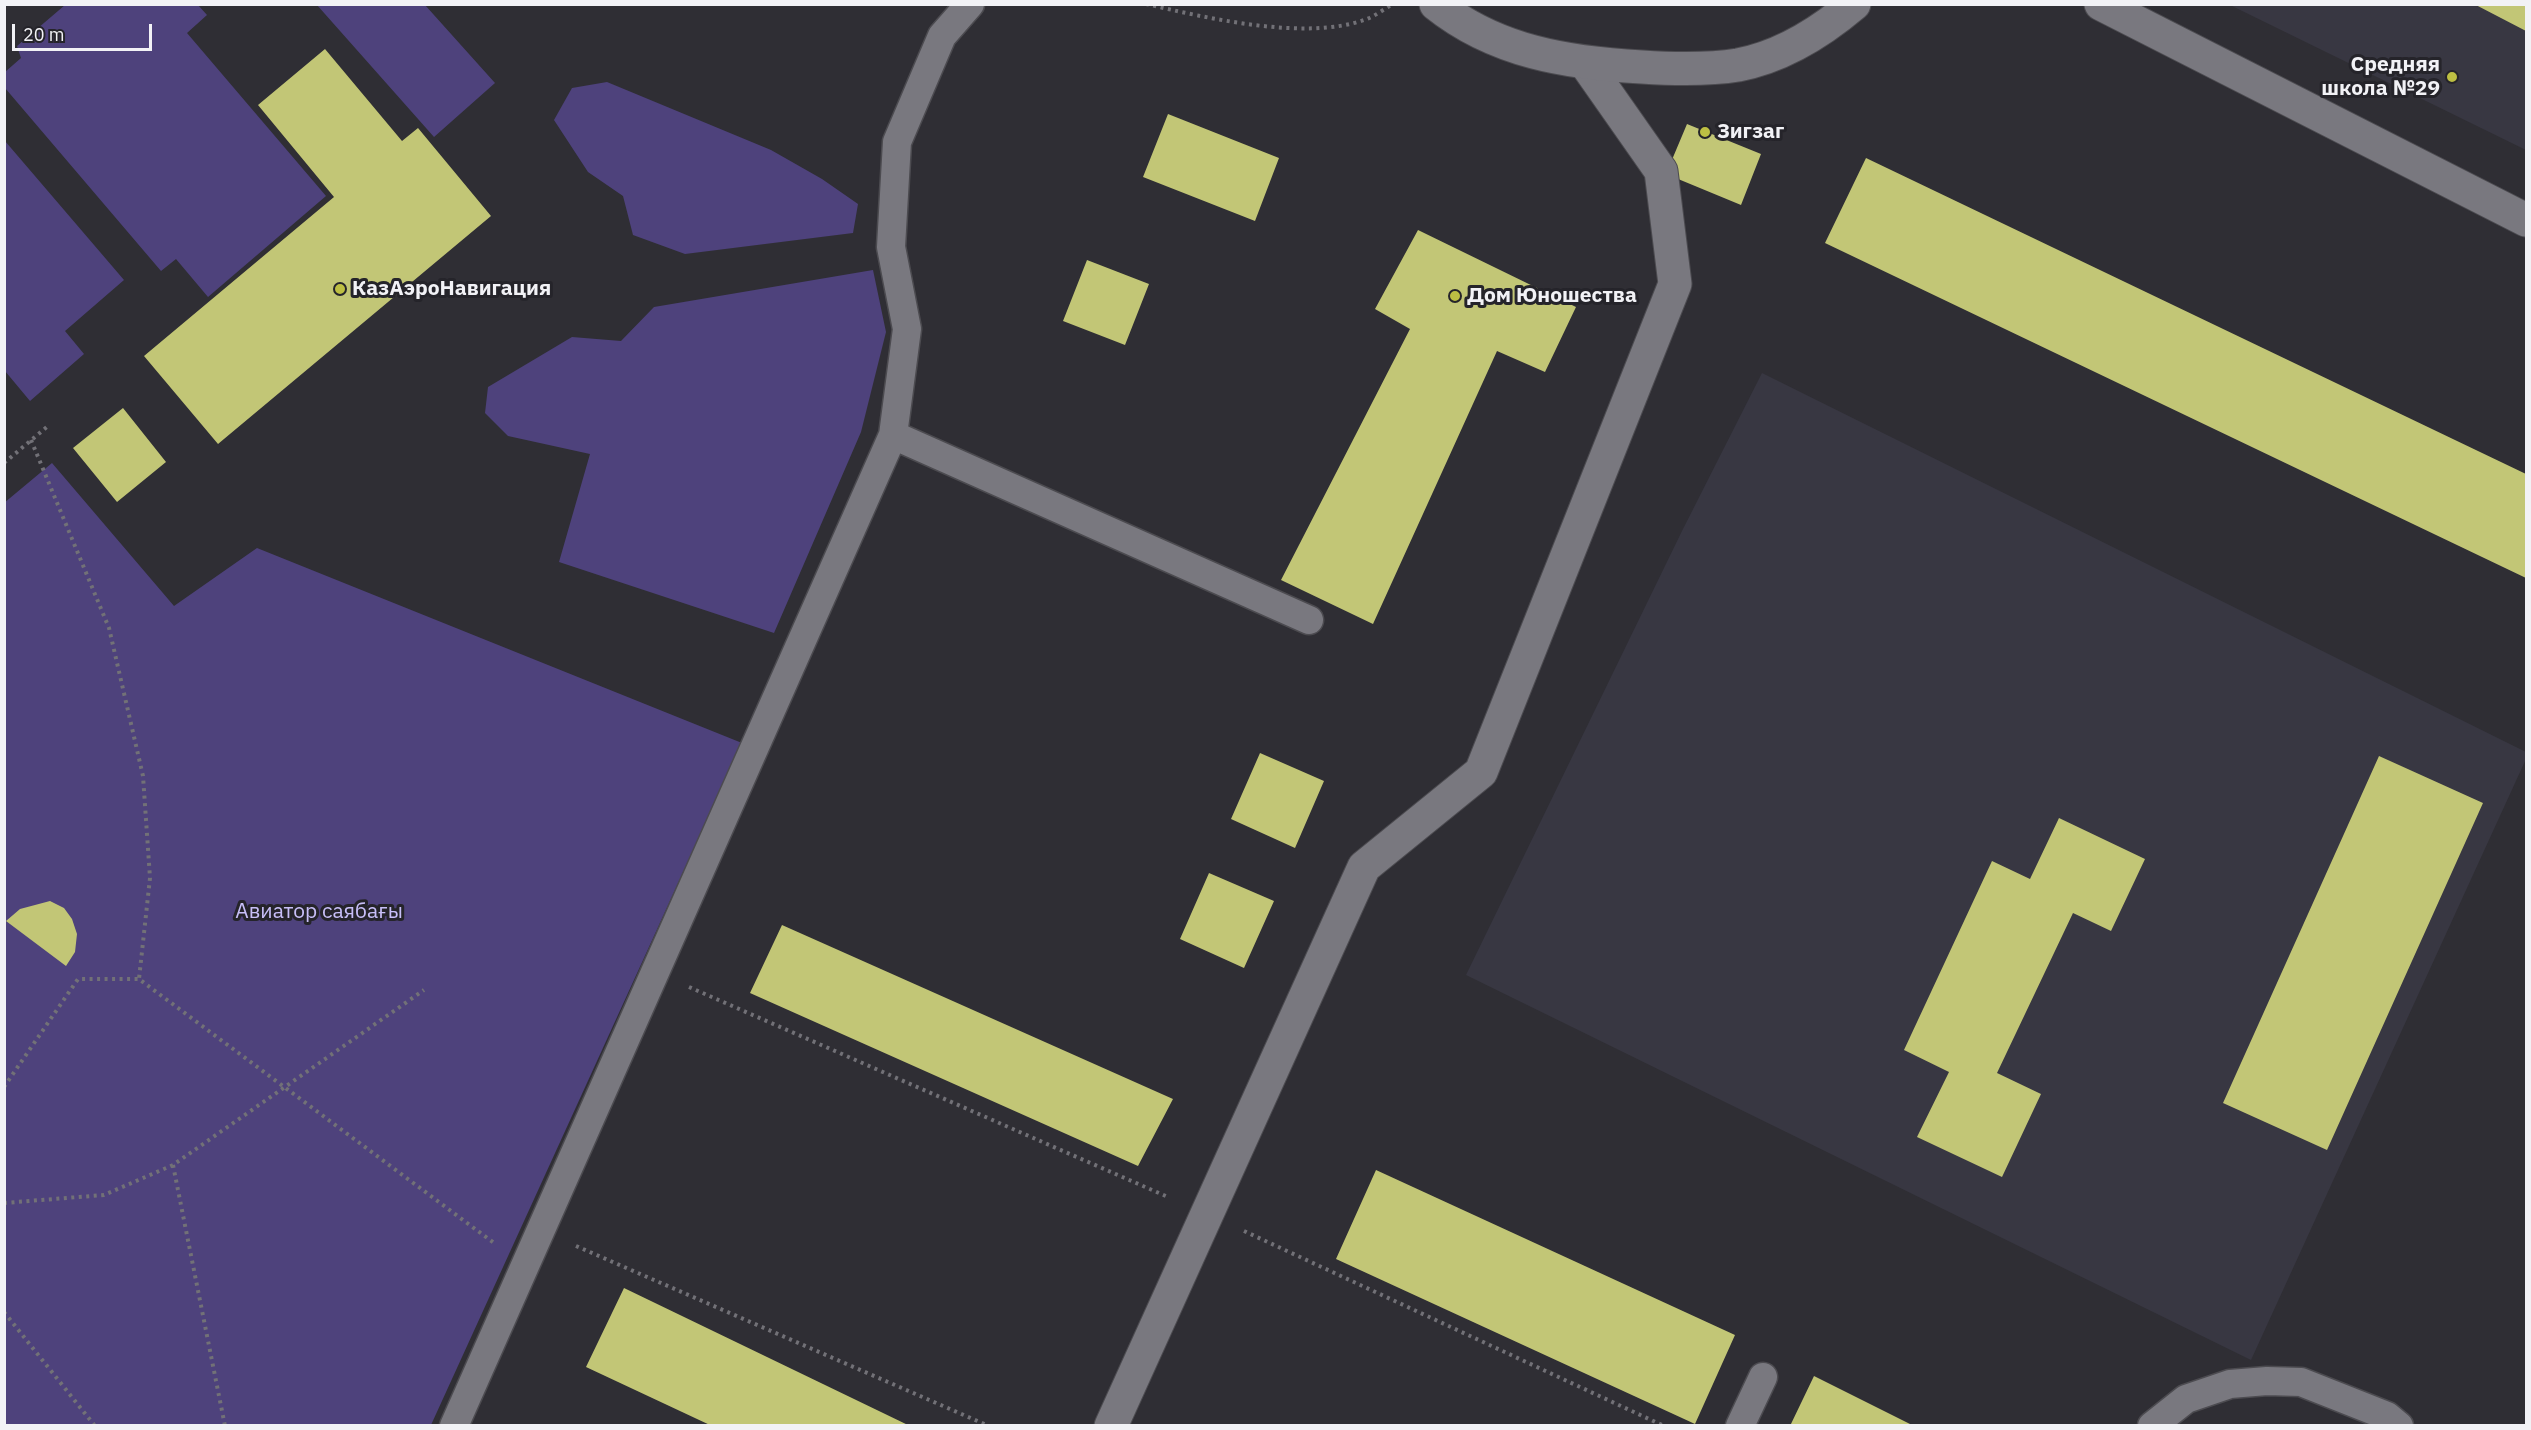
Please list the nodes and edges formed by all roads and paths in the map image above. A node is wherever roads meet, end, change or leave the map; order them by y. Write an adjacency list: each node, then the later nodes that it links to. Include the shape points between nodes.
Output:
1 (970, 4): 10 (lane, via 942,36 897,142 891,247 907,329)
2 (1146, 4): 3 (path, via 1214,20 1316,29 1365,20)
3 (1393, 4)
4 (1436, 4): 7 (street, via 1452,17 1495,39 1539,56)
5 (1854, 4): 7 (street, via 1817,33 1738,65 1668,69)
6 (2101, 4): 8 (street)
7 (1586, 64): 21 (street, via 1661,171 1675,284 1481,772 1364,867)
8 (2526, 220)
9 (48, 426): 11 (path)
10 (893, 435): 13 (lane); 14 (lane)
11 (31, 440): 12 (path); 15 (path, via 109,628 143,776 150,878)
12 (4, 463)
13 (1309, 620)
14 (655, 973): 21 (path); 22 (lane)
15 (139, 979): 17 (path); 18 (path, via 78,979)
16 (424, 990): 17 (path)
17 (284, 1086): 19 (path); 23 (path)
18 (4, 1088)
19 (173, 1165): 20 (path, via 104,1195); 27 (path)
20 (4, 1203)
21 (1207, 1214): 30 (street); 31 (path)
22 (542, 1231): 23 (lane); 29 (path)
23 (526, 1267): 28 (lane)
24 (4, 1312): 26 (path)
25 (1763, 1377): 32 (lane)
26 (96, 1425)
27 (225, 1425)
28 (454, 1425)
29 (989, 1425)
30 (1111, 1425)
31 (1664, 1425)
32 (1740, 1425)
33 (2152, 1425): 34 (lane, via 2186,1399 2230,1384 2267,1381 2301,1382 2317,1387 2387,1416)
34 (2399, 1425)

